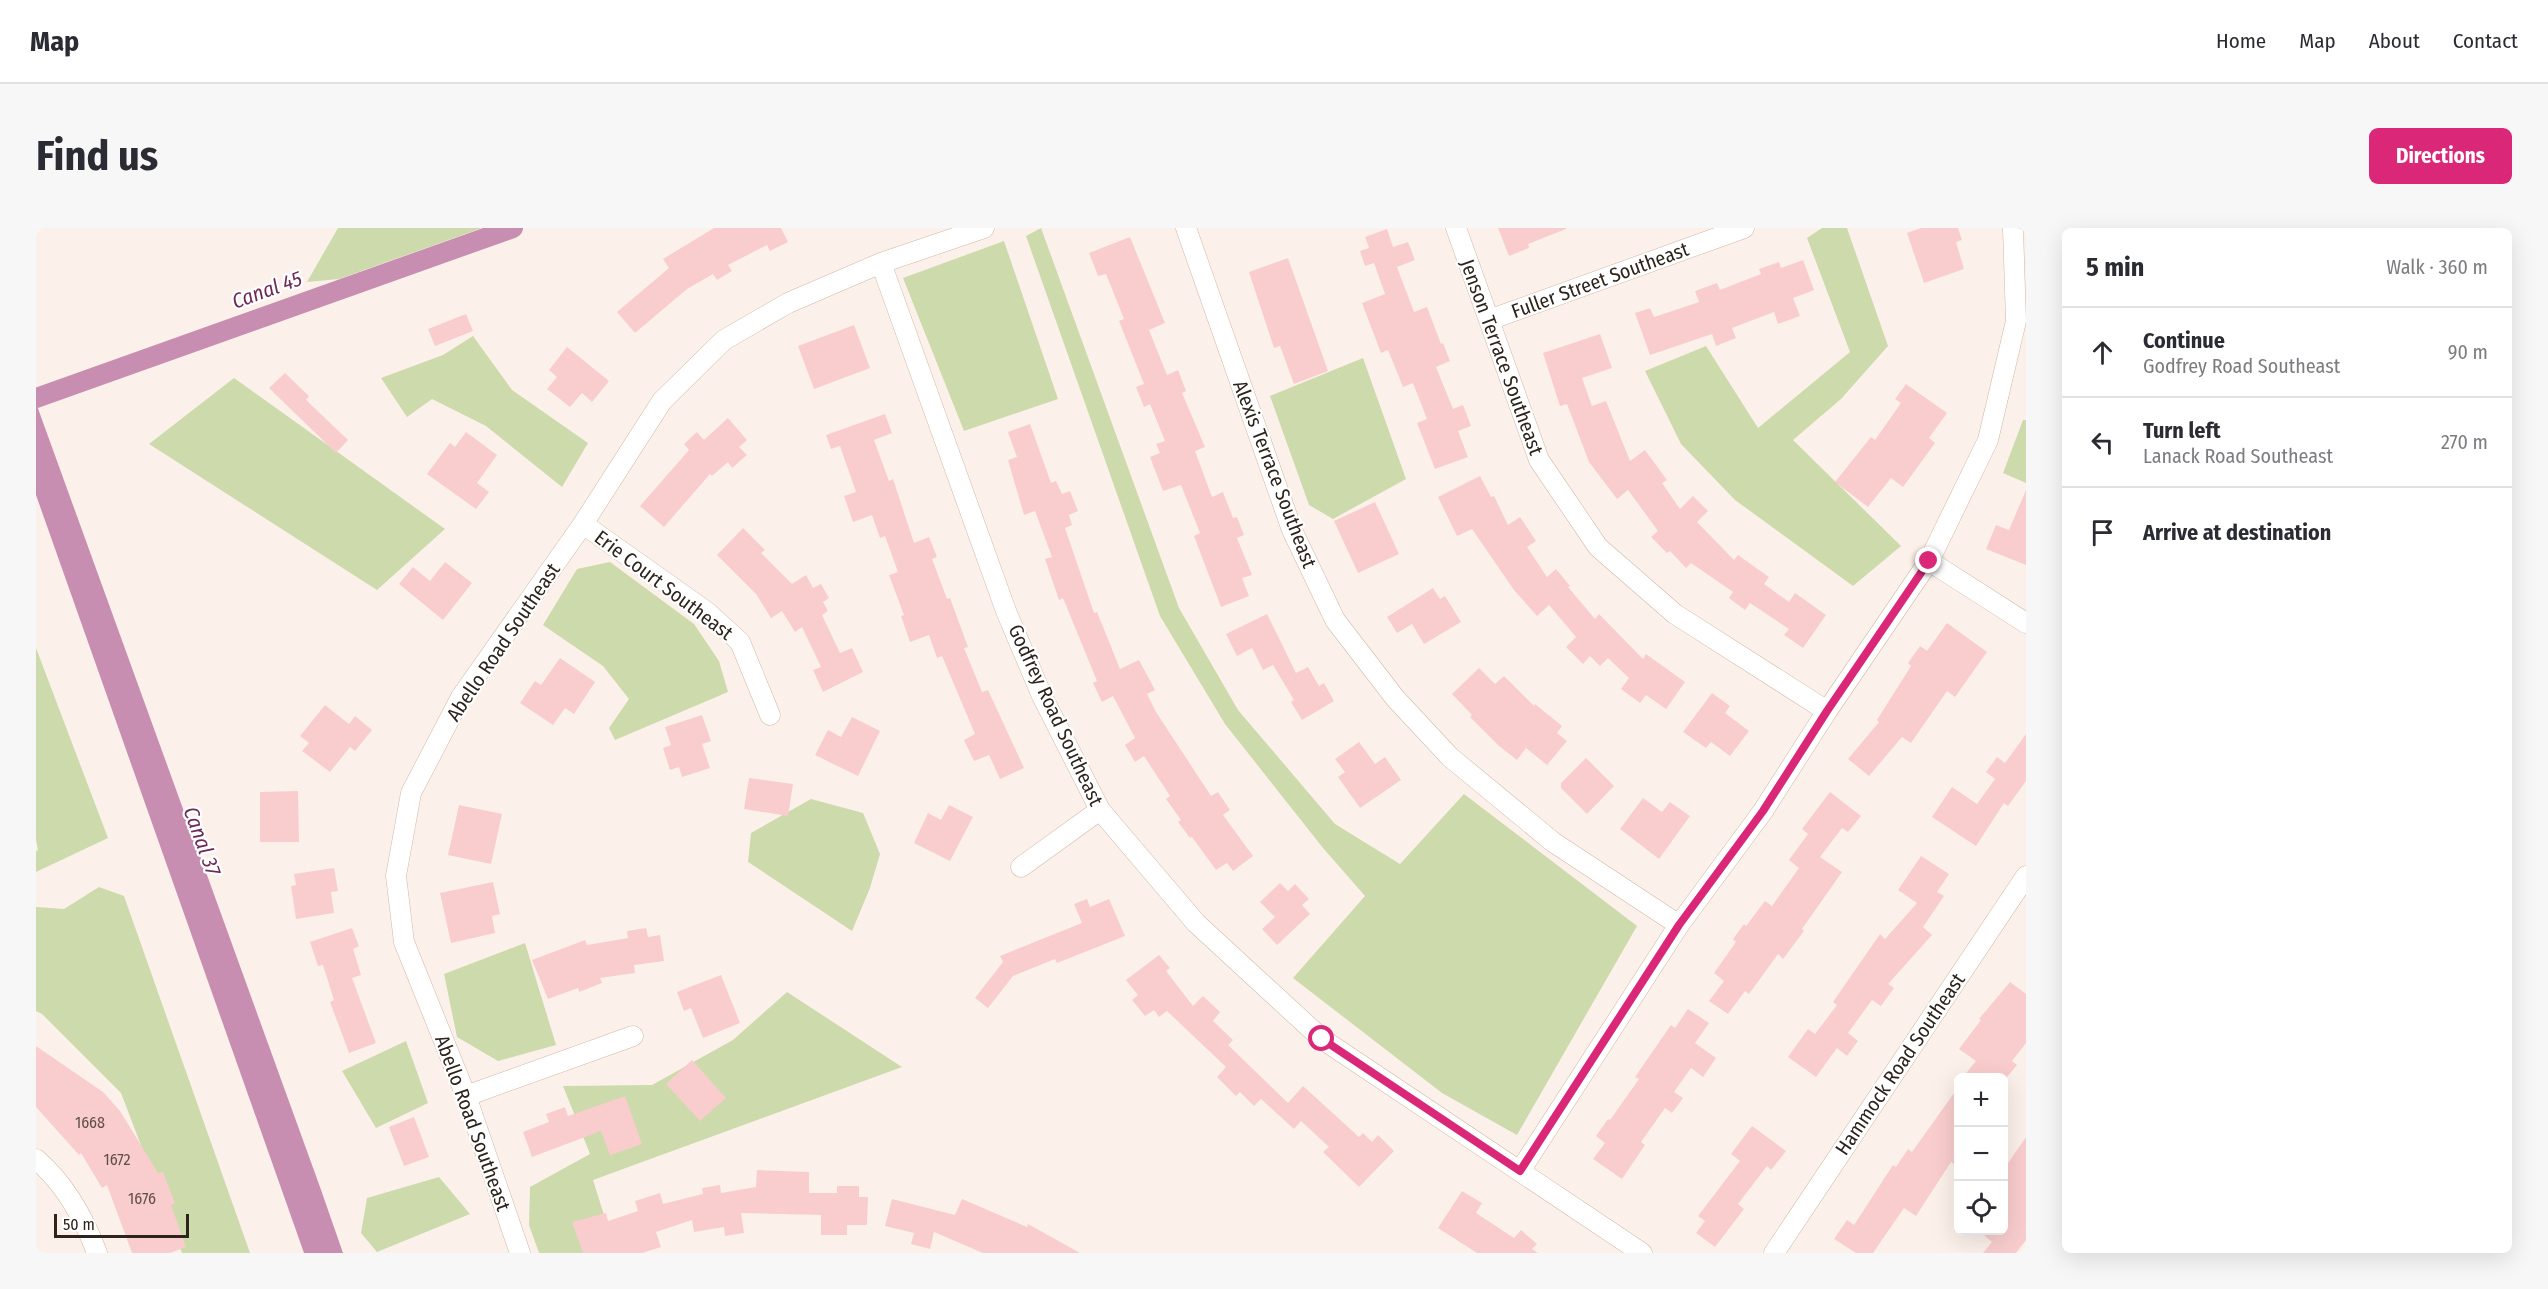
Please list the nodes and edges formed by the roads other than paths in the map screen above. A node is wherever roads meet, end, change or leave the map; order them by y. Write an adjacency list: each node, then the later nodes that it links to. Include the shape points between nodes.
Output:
1 (984, 228): 6 (street, Abello Road Southeast)
2 (1186, 228): 16 (street, Alexis Terrace Southeast, via 1292,530 1335,620 1395,698 1450,757 1553,842)
3 (1456, 228): 7 (street, Jenson Terrace Southeast)
4 (1744, 228): 7 (street, Fuller Street Southeast)
5 (2013, 228): 9 (street, via 2016,321 1988,440)
6 (881, 263): 8 (street, Abello Road Southeast, via 788,303 724,340 662,401); 13 (street, Godfrey Road Southeast, via 1006,611 1042,696)
7 (1489, 320): 11 (street, Jenson Terrace Southeast, via 1539,460 1598,547 1675,614)
8 (583, 524): 12 (street, Erie Court Southeast, via 707,612 740,642); 18 (street, Abello Road Southeast, via 461,697 411,793 396,876 404,942)
9 (1929, 561): 10 (street); 11 (street)
10 (2026, 623)
11 (1827, 711): 16 (street, via 1763,811)
12 (770, 716)
13 (1100, 810): 14 (street); 20 (street, Godfrey Road Southeast, via 1196,923 1322,1039)
14 (1021, 867)
15 (2026, 876): 24 (street, Hammock Road Southeast)
16 (1679, 925): 20 (street)
17 (633, 1036): 18 (street)
18 (466, 1096): 22 (street, Abello Road Southeast)
19 (36, 1159): 21 (street, via 55,1176)
20 (1520, 1171): 23 (street, Godfrey Road Southeast)
21 (97, 1253)
22 (520, 1253)
23 (1641, 1253)
24 (1774, 1253)

